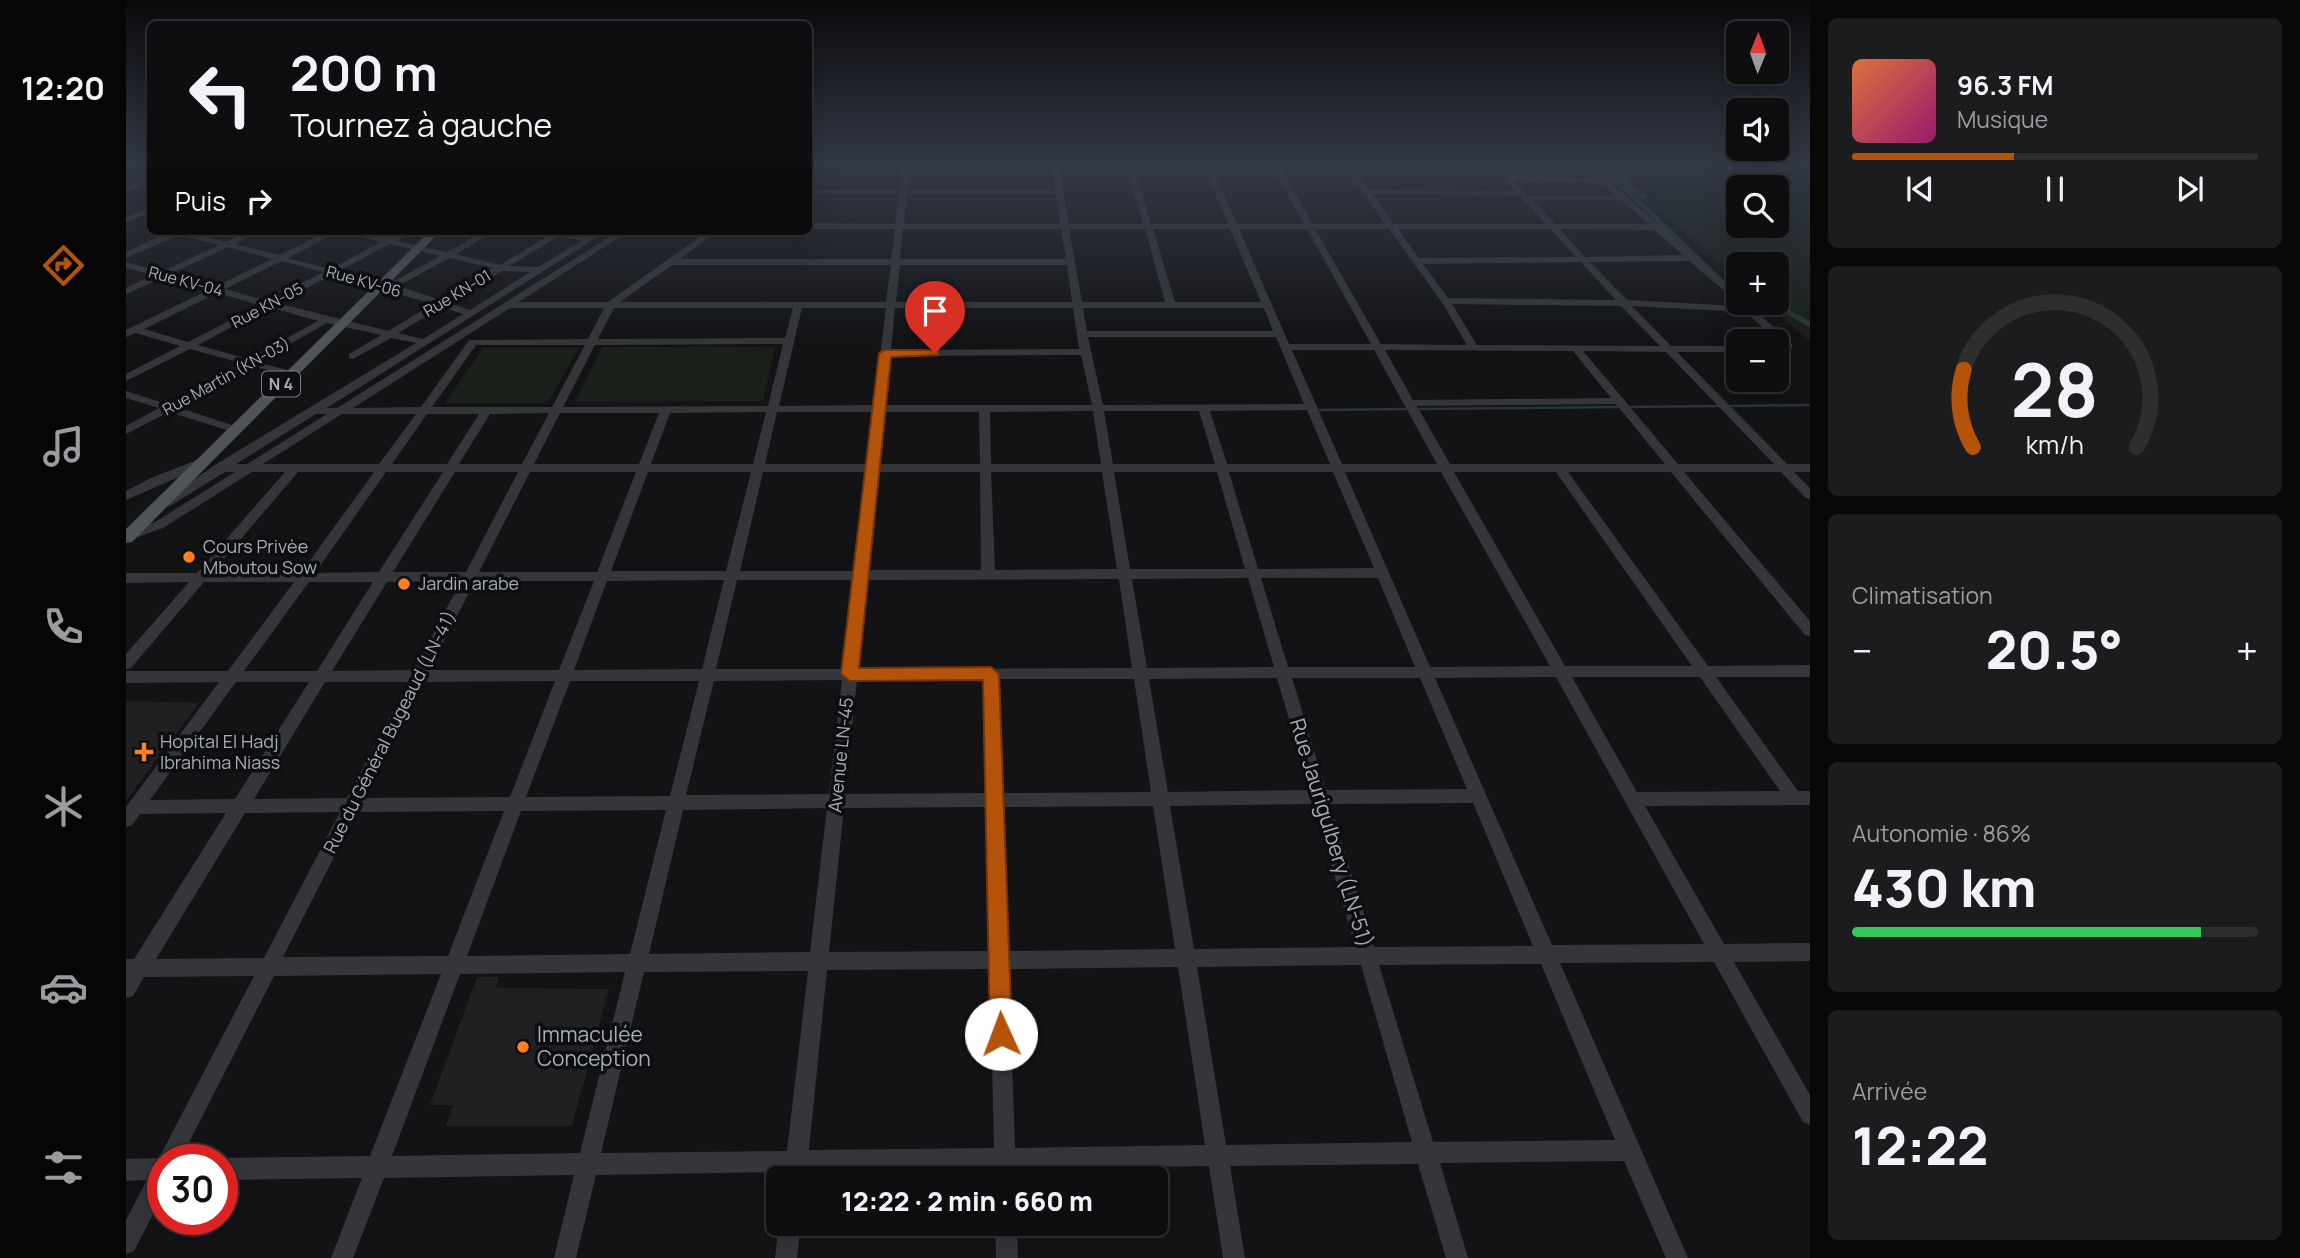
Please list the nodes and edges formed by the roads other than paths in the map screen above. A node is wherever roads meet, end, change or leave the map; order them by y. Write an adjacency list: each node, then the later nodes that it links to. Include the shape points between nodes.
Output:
1 (1233, 224): 10 (street)
2 (1389, 224): 11 (street)
3 (1549, 224): 12 (street)
4 (1652, 224): 13 (street)
5 (812, 226): 6 (street)
6 (899, 226): 7 (street); 39 (street, Avenue LN-45)
7 (1065, 226): 8 (street); 38 (street)
8 (1148, 226): 10 (street); 61 (street)
9 (1310, 226): 10 (street); 11 (street); 78 (street)
10 (1234, 227): 62 (street)
11 (1391, 227): 12 (street); 36 (street)
12 (1552, 227): 13 (street); 35 (street)
13 (1656, 227): 34 (street)
14 (169, 235): 31 (street)
15 (192, 235): 29 (street, Rue KV-06)
16 (249, 235): 29 (street)
17 (328, 235): 33 (street)
18 (363, 235): 28 (street)
19 (401, 235): 28 (street, Rue KN-05)
20 (432, 235): 30 (main road, N 4)
21 (484, 235): 32 (street)
22 (556, 235): 41 (street, Rue KN-01)
23 (571, 235): 27 (street)
24 (596, 235): 27 (street)
25 (619, 235): 47 (street)
26 (707, 235): 37 (street, Rue du Général Bugeaud (LN-41))
27 (590, 238): 42 (street)
28 (389, 241): 30 (street); 43 (street, Rue KN-05)
29 (228, 245): 33 (street, Rue KV-06); 44 (street)
30 (418, 249): 32 (street); 46 (main road, N 4)
31 (126, 254)
32 (447, 256): 41 (street); 46 (street)
33 (281, 258): 43 (street, Rue KV-06); 49 (street)
34 (1692, 258): 35 (street); 48 (street)
35 (1583, 260): 36 (street); 52 (street)
36 (1416, 261): 51 (street)
37 (670, 262): 39 (street); 55 (street, Rue du Général Bugeaud (LN-41))
38 (1071, 262): 39 (street); 60 (street)
39 (895, 263): 59 (street, Avenue LN-45)
40 (126, 265): 44 (street, Rue KV-04)
41 (504, 269): 42 (street); 45 (street); 54 (street, Rue KN-01)
42 (540, 270): 45 (street); 47 (street)
43 (331, 272): 46 (street, Rue KV-06); 53 (street, Rue KN-05)
44 (162, 275): 49 (street, Rue KV-04); 50 (street)
45 (517, 284): 63 (street)
46 (386, 286): 54 (street, Rue KV-06); 67 (main road, N 4)
47 (536, 288): 57 (street)
48 (1726, 289)
49 (217, 290): 53 (street, Rue KV-04); 69 (street)
50 (126, 291)
51 (1445, 301): 52 (street); 79 (street)
52 (1623, 303): 56 (street); 81 (street)
53 (269, 304): 65 (street, Rue KV-04); 77 (street, Rue KN-05)
54 (439, 304): 63 (street, Rue KV-06); 71 (street, Rue KN-01)
55 (611, 304): 57 (street); 58 (street); 73 (street, Rue du Général Bugeaud (LN-41))
56 (1726, 304)
57 (508, 305): 72 (street)
58 (797, 305): 59 (street); 74 (street)
59 (890, 305): 60 (street); 84 (street, Avenue LN-45)
60 (1078, 305): 61 (street); 70 (street)
61 (1171, 305): 62 (street)
62 (1268, 305): 75 (street)
63 (470, 313): 66 (street)
64 (1754, 315): 68 (street)
65 (327, 320): 67 (street, Rue KV-04); 86 (street, Rue Martin (KN-03))
66 (458, 320): 72 (street); 76 (street)
67 (342, 323): 71 (street, Rue KV-04); 87 (main road, N 4)
68 (1770, 329)
69 (129, 330): 77 (street)
70 (1083, 334): 75 (street); 83 (street)
71 (388, 335): 76 (street, Rue KV-04); 85 (street, Rue KN-01)
72 (470, 337): 73 (street); 100 (street); 101 (street)
73 (592, 341): 74 (street); 103 (street, Rue du Général Bugeaud (LN-41))
74 (789, 341): 98 (street)
75 (1283, 341): 78 (street); 92 (street)
76 (423, 342): 104 (street)
77 (190, 345): 86 (street); 88 (street, Rue KN-05)
78 (1376, 346): 79 (street); 91 (street)
79 (1474, 348): 80 (street)
80 (1576, 349): 81 (street); 90 (street)
81 (1668, 349): 82 (street); 109 (street)
82 (1726, 349)
83 (1085, 352): 84 (street); 95 (street)
84 (885, 353): 99 (street, Avenue LN-45)
85 (353, 356)
86 (248, 363): 87 (street); 93 (street, Rue Martin (KN-03))
87 (290, 374): 105 (main road, N 4)
88 (126, 378)
89 (126, 394): 93 (street)
90 (1620, 401): 91 (street); 119 (street)
91 (1409, 402): 117 (street)
92 (1312, 407): 96 (street); 116 (street)
93 (168, 408): 105 (street); 106 (street, Rue Martin (KN-03))
94 (984, 408): 95 (street); 99 (street); 113 (street)
95 (1098, 408): 96 (street); 114 (street)
96 (1204, 408): 115 (street, Rue Jaurigulbery (LN-51))
97 (666, 409): 98 (street); 103 (street); 125 (street)
98 (771, 409): 99 (street); 111 (street)
99 (879, 409): 112 (street, Avenue LN-45)
100 (343, 410): 101 (street); 104 (street); 120 (street)
101 (425, 410): 102 (street); 122 (street)
102 (487, 410): 103 (street); 123 (street)
103 (557, 410): 124 (street, Rue du Général Bugeaud (LN-41))
104 (312, 411): 108 (street)
105 (234, 429): 107 (main road, N 4)
106 (126, 431)
107 (200, 463): 127 (street); 130 (main road, N 4)
108 (219, 468): 120 (street); 130 (street)
109 (1784, 468): 110 (street); 119 (street); 128 (street)
110 (1810, 468)
111 (757, 469): 112 (street); 125 (street); 136 (street)
112 (872, 469): 113 (street); 137 (street, Avenue LN-45)
113 (985, 469): 114 (street); 132 (street)
114 (1107, 469): 115 (street); 135 (street)
115 (1223, 469): 116 (street); 133 (street, Rue Jaurigulbery (LN-51))
116 (1336, 469): 117 (street); 134 (street)
117 (1446, 469): 118 (street); 149 (street)
118 (1560, 469): 119 (street); 146 (street)
119 (1676, 469): 144 (street)
120 (248, 470): 121 (street); 131 (street, via 159,525)
121 (293, 470): 122 (street); 143 (street)
122 (382, 470): 123 (street); 140 (street)
123 (450, 470): 124 (street); 141 (street)
124 (526, 470): 125 (street); 138 (street, Rue du Général Bugeaud (LN-41))
125 (643, 470): 139 (street)
126 (126, 483): 127 (street)
127 (139, 488): 129 (street)
128 (1810, 495)
129 (126, 496)
130 (155, 510): 131 (main road, N 4)
131 (126, 534)
132 (988, 573): 135 (street); 137 (street)
133 (1254, 573): 134 (street); 135 (street); 151 (street, Rue Jaurigulbery (LN-51))
134 (1381, 573): 148 (street)
135 (1124, 574): 150 (street)
136 (731, 575): 137 (street); 139 (street); 154 (street)
137 (861, 575): 152 (street, Avenue LN-45)
138 (471, 576): 139 (street); 141 (street); 156 (street, Rue du Général Bugeaud (LN-41))
139 (602, 576): 157 (street)
140 (306, 577): 141 (street); 143 (street); 159 (street)
141 (383, 577): 155 (street)
142 (126, 578): 143 (street)
143 (202, 578): 145 (street)
144 (1810, 631)
145 (126, 664)
146 (1704, 671): 147 (street); 149 (street); 162 (street)
147 (1810, 671)
148 (1424, 672): 149 (street); 151 (street); 160 (street)
149 (1560, 672): 164 (street)
150 (1140, 673): 151 (street); 153 (street); 163 (street)
151 (1283, 673): 161 (street, Rue Jaurigulbery (LN-51))
152 (850, 674): 153 (street); 154 (street); 166 (street, Avenue LN-45)
153 (991, 674): 165 (street)
154 (707, 675): 157 (street); 167 (street)
155 (321, 676): 156 (street); 159 (street); 170 (street)
156 (419, 676): 157 (street); 169 (street, Rue du Général Bugeaud (LN-41))
157 (564, 676): 168 (street)
158 (126, 677): 159 (street)
159 (231, 677): 171 (street)
160 (1478, 796): 161 (street); 174 (street)
161 (1320, 797): 163 (street); 175 (street, Rue Jaurigulbery (LN-51))
162 (1802, 798): 164 (street)
163 (1160, 799): 165 (street); 176 (street)
164 (1632, 799): 173 (street)
165 (994, 800): 166 (street); 177 (street)
166 (836, 801): 167 (street); 178 (street, Avenue LN-45)
167 (676, 802): 168 (street); 179 (street)
168 (515, 804): 169 (street); 180 (street)
169 (353, 805): 170 (street); 181 (street, Rue du Général Bugeaud (LN-41))
170 (240, 806): 171 (street); 182 (street)
171 (131, 813)
172 (1810, 951): 173 (street)
173 (1719, 953): 174 (street); 184 (street)
174 (1546, 954): 175 (street); 186 (street)
175 (1368, 956): 176 (street); 187 (street, Rue Jaurigulbery (LN-51))
176 (1186, 958): 177 (street); 188 (street)
177 (999, 960): 178 (street); 192 (street)
178 (818, 961): 179 (street); 191 (street, Avenue LN-45)
179 (637, 963): 180 (street); 189 (street)
180 (454, 965): 181 (street); 190 (street)
181 (269, 967): 182 (street); 185 (street, Rue du Général Bugeaud (LN-41))
182 (132, 968): 183 (street)
183 (126, 989)
184 (1810, 1115)
185 (177, 1144)
186 (1630, 1150): 187 (street); 208 (street)
187 (1426, 1153): 188 (street); 207 (street, Rue Jaurigulbery (LN-51))
188 (1217, 1156): 193 (street); 206 (street)
189 (588, 1164): 190 (street); 194 (street); 203 (street)
190 (377, 1166): 195 (street); 202 (street)
191 (796, 1166)
192 (1004, 1166)
193 (1040, 1166)
194 (766, 1168)
195 (238, 1169)
196 (126, 1170): 197 (street)
197 (147, 1171)
198 (147, 1202): 201 (street)
199 (789, 1236): 204 (street)
200 (1006, 1236): 205 (street)
201 (126, 1243)
202 (342, 1258)
203 (565, 1258)
204 (786, 1258)
205 (1007, 1258)
206 (1234, 1258)
207 (1457, 1258)
208 (1677, 1258)

